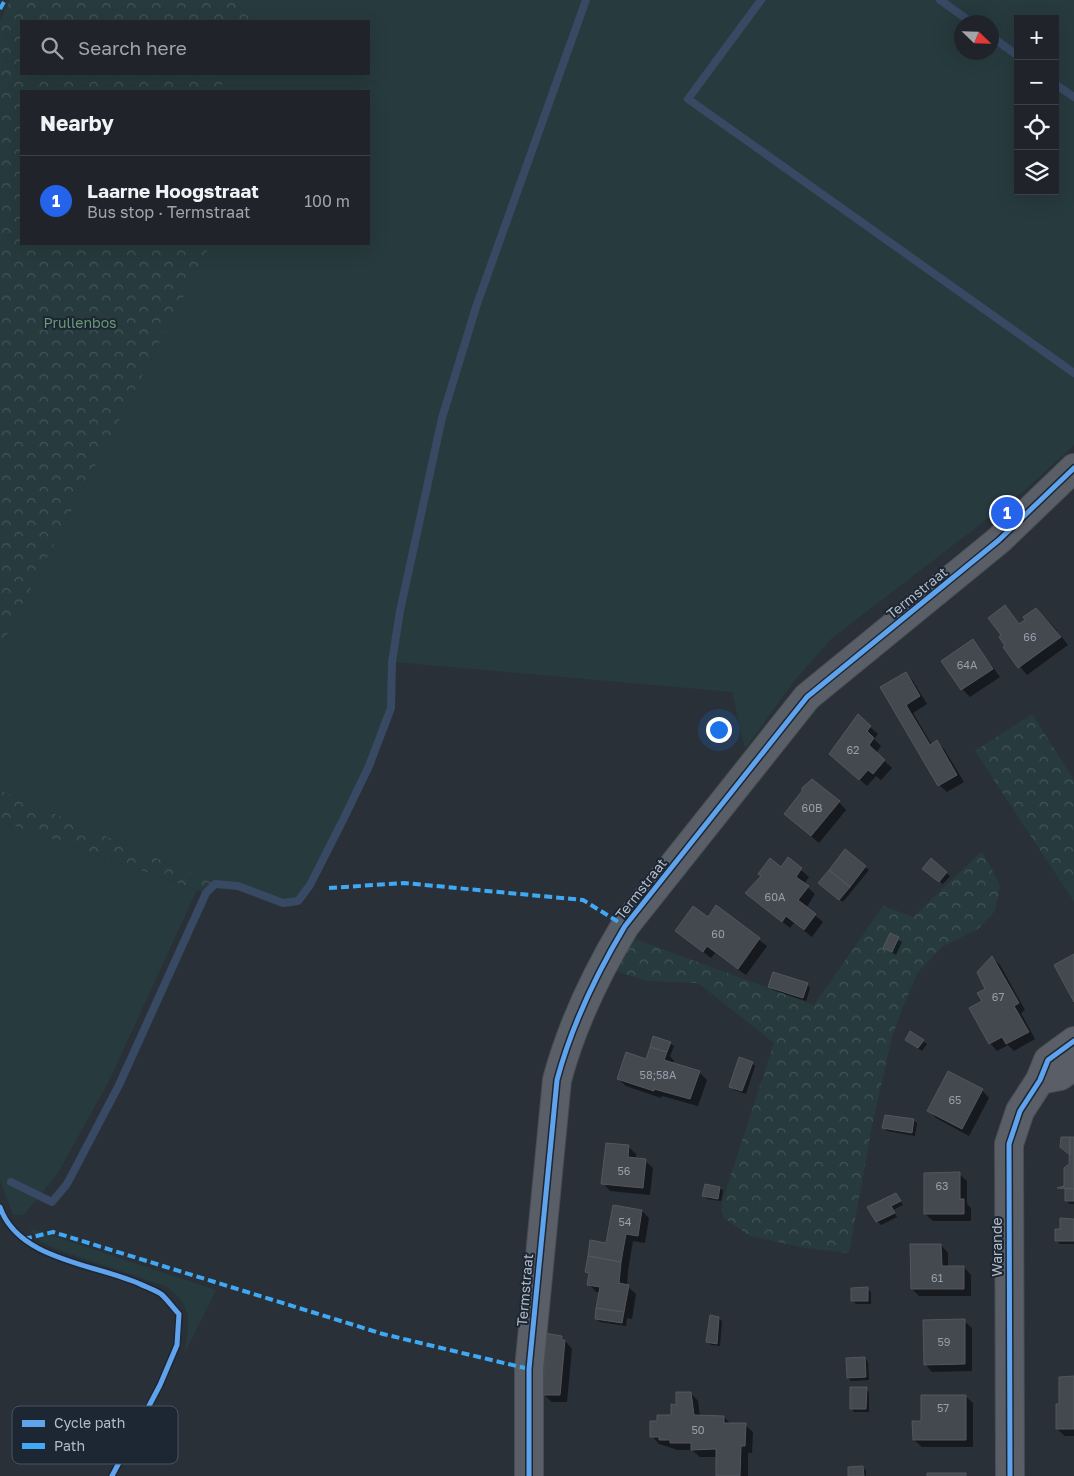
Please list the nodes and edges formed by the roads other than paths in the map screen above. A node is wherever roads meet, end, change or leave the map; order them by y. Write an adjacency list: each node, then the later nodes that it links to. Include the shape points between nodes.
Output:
1 (1074, 468): 5 (street, Termstraat, via 999,540 807,697 625,926 600,966 568,1039 557,1080 529,1369)
2 (1074, 1041): 4 (street, Warande, via 1048,1060)
3 (1074, 1066): 4 (street, via 1060,1076)
4 (1040, 1080): 6 (street, Warande, via 1020,1110 1009,1144)
5 (529, 1476)
6 (1010, 1476)

